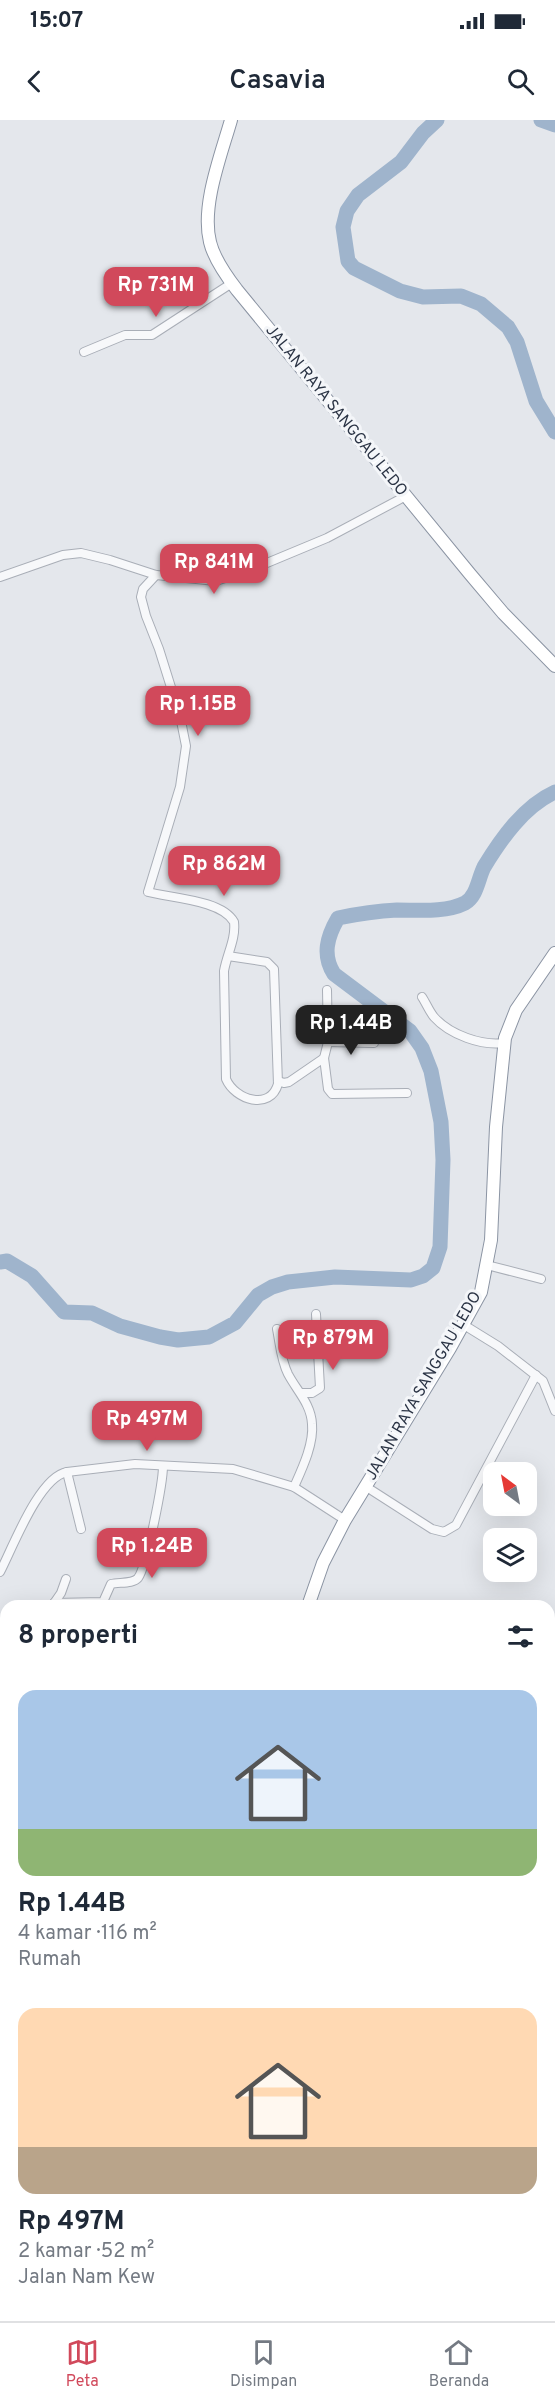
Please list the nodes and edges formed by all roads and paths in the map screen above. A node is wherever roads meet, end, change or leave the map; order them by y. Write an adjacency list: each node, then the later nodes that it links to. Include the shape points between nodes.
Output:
1 (231, 120): 2 (highway, JALAN RAYA SANGGAU LEDO, via 208,221 212,248)
2 (232, 283): 3 (street, via 152,335 125,335); 4 (highway, JALAN RAYA SANGGAU LEDO)
3 (84, 352)
4 (406, 496): 5 (street, via 327,538 224,579 206,582); 7 (highway, JALAN RAYA SANGGAU LEDO, via 499,608)
5 (156, 575): 6 (street, via 81,553 63,555); 9 (street, via 141,597 186,746 180,787 148,892 212,906 228,914 234,926)
6 (0, 577)
7 (555, 666)
8 (555, 953): 14 (highway, JALAN RAYA SANGGAU LEDO, via 516,1010)
9 (228, 956): 16 (street, via 267,962 274,969); 16 (street, via 224,984 227,1082 235,1092 261,1101 274,1094)
10 (327, 990): 12 (street)
11 (422, 997): 14 (street, via 434,1017 460,1035 487,1044)
12 (328, 1042): 13 (street); 15 (street)
13 (374, 1043)
14 (504, 1043): 18 (highway, JALAN RAYA SANGGAU LEDO)
15 (324, 1058): 16 (street, via 286,1083); 17 (street, via 332,1094)
16 (278, 1081)
17 (407, 1093)
18 (487, 1265): 19 (street); 21 (highway, JALAN RAYA SANGGAU LEDO, via 481,1292)
19 (541, 1279)
20 (316, 1314): 24 (street, via 320,1388 312,1394)
21 (464, 1325): 23 (street); 28 (highway, JALAN RAYA SANGGAU LEDO)
22 (277, 1329): 24 (street, via 283,1362)
23 (536, 1375): 25 (street); 28 (street, via 453,1528 441,1532 432,1529)
24 (301, 1393): 29 (street, via 312,1431)
25 (555, 1411)
26 (163, 1466): 27 (street, via 135,1464); 29 (street, via 233,1469); 35 (street, via 140,1575 134,1581 111,1584)
27 (67, 1472): 31 (street); 32 (street, via 44,1487)
28 (365, 1486): 30 (highway, JALAN RAYA SANGGAU LEDO)
29 (294, 1487): 30 (street)
30 (345, 1520): 36 (highway, JALAN RAYA SANGGAU LEDO, via 322,1563)
31 (81, 1529)
32 (0, 1572)
33 (66, 1579): 34 (street)
34 (56, 1600)
35 (105, 1600)
36 (310, 1600)

